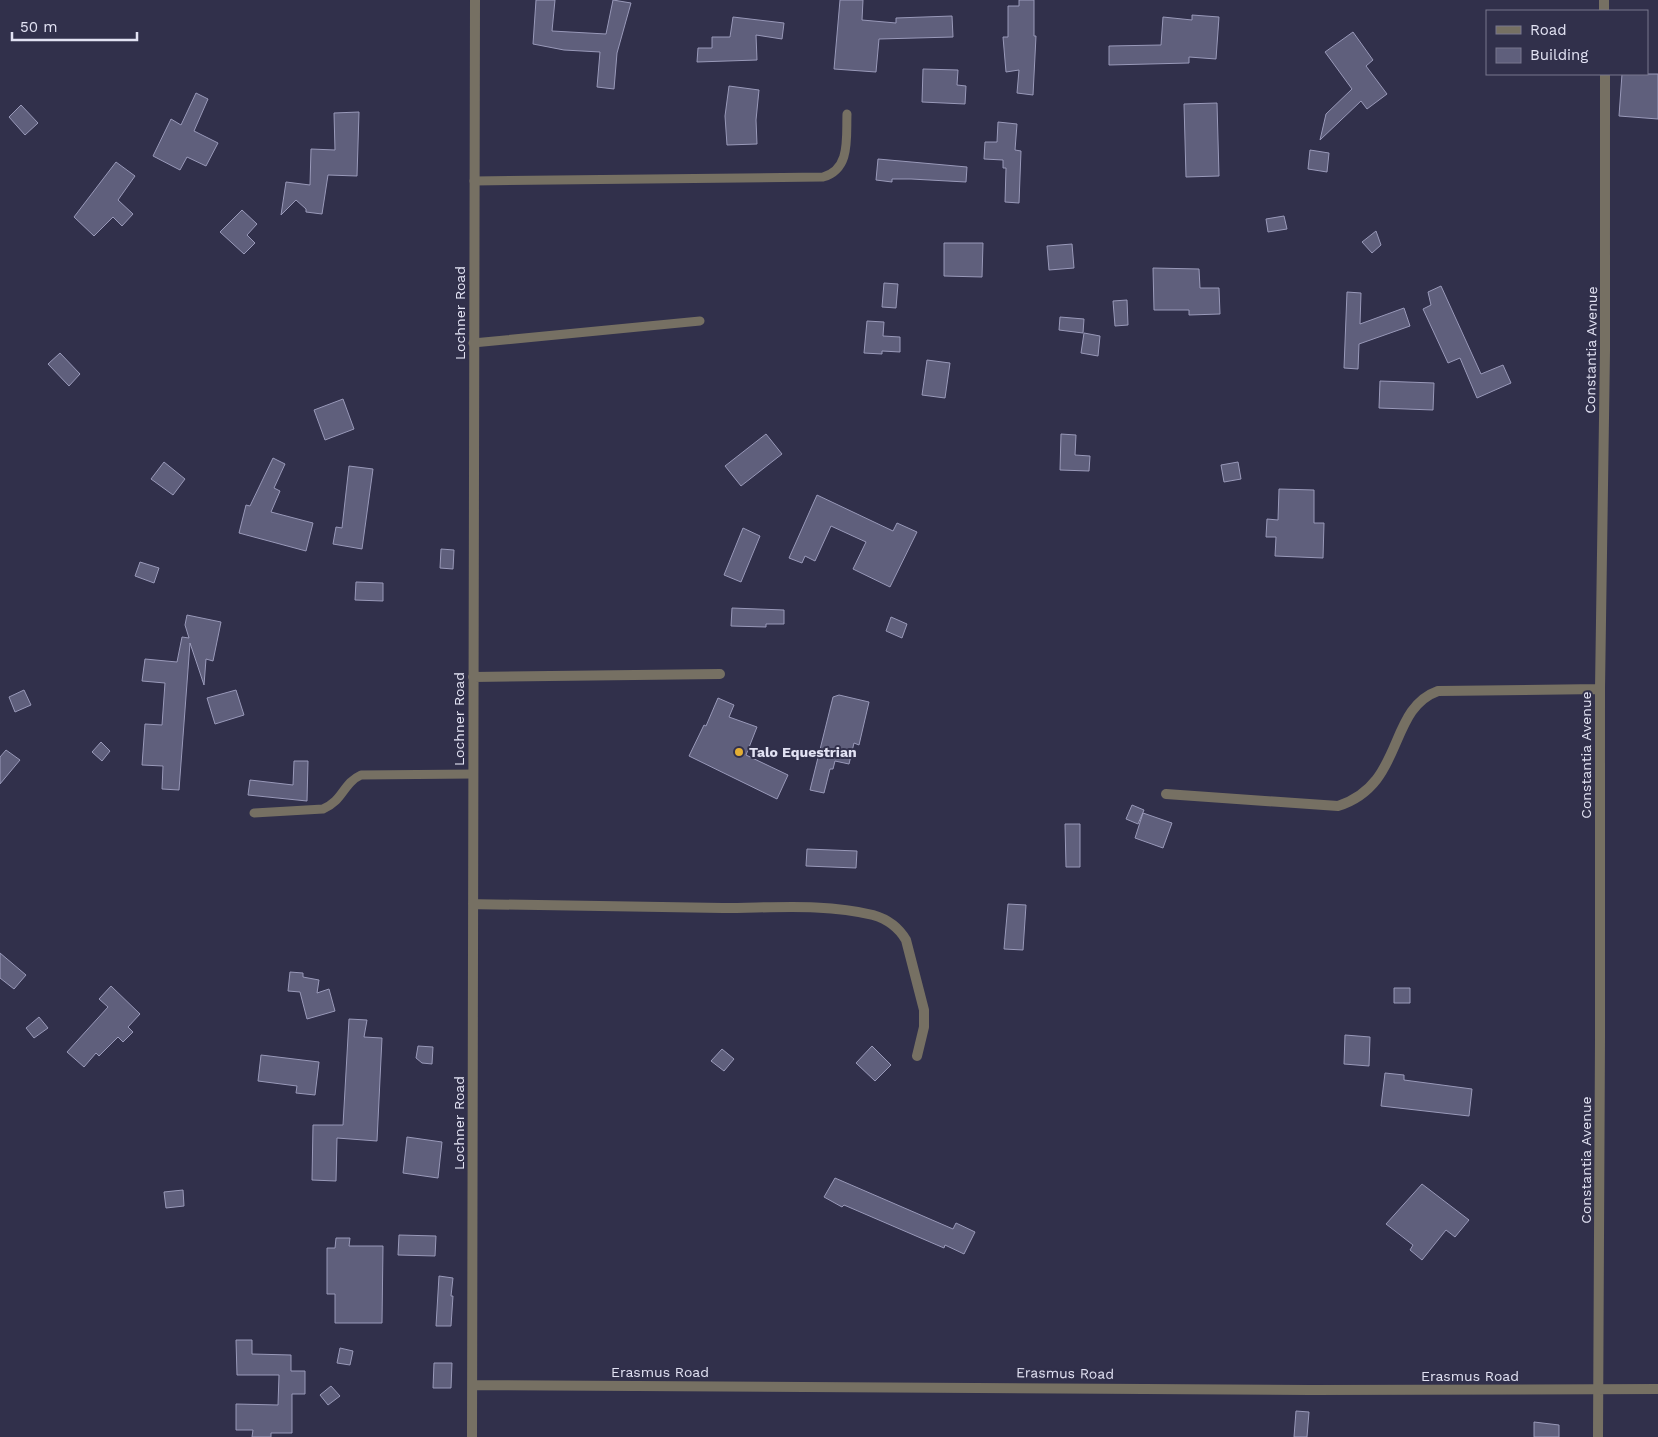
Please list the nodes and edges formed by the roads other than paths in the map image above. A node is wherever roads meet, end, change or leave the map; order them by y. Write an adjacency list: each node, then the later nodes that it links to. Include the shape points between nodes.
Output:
1 (475, 0): 4 (street, Lochner Road)
2 (1605, 75): 9 (street, Constantia Avenue)
3 (847, 114): 4 (lane, via 844,157 834,172 823,177)
4 (474, 181): 6 (street, Lochner Road)
5 (700, 321): 6 (lane)
6 (474, 343): 8 (street, Lochner Road)
7 (720, 674): 8 (street)
8 (473, 677): 10 (street, Lochner Road)
9 (1600, 690): 11 (street, via 1438,691 1426,696 1409,716 1378,781 1346,804 1338,806); 16 (street, Constantia Avenue)
10 (473, 774): 12 (lane, via 361,775 353,778 334,804 323,809); 13 (street, Lochner Road)
11 (1166, 794)
12 (254, 813)
13 (473, 904): 14 (street, via 814,908 875,916 894,925 906,940 924,1010 924,1027); 15 (street, Lochner Road)
14 (917, 1056)
15 (473, 1385): 16 (street, Erasmus Road); 18 (street, Lochner Road)
16 (1598, 1390): 17 (street, Erasmus Road); 19 (street, Constantia Avenue)
17 (1658, 1390)
18 (472, 1437)
19 (1598, 1437)

